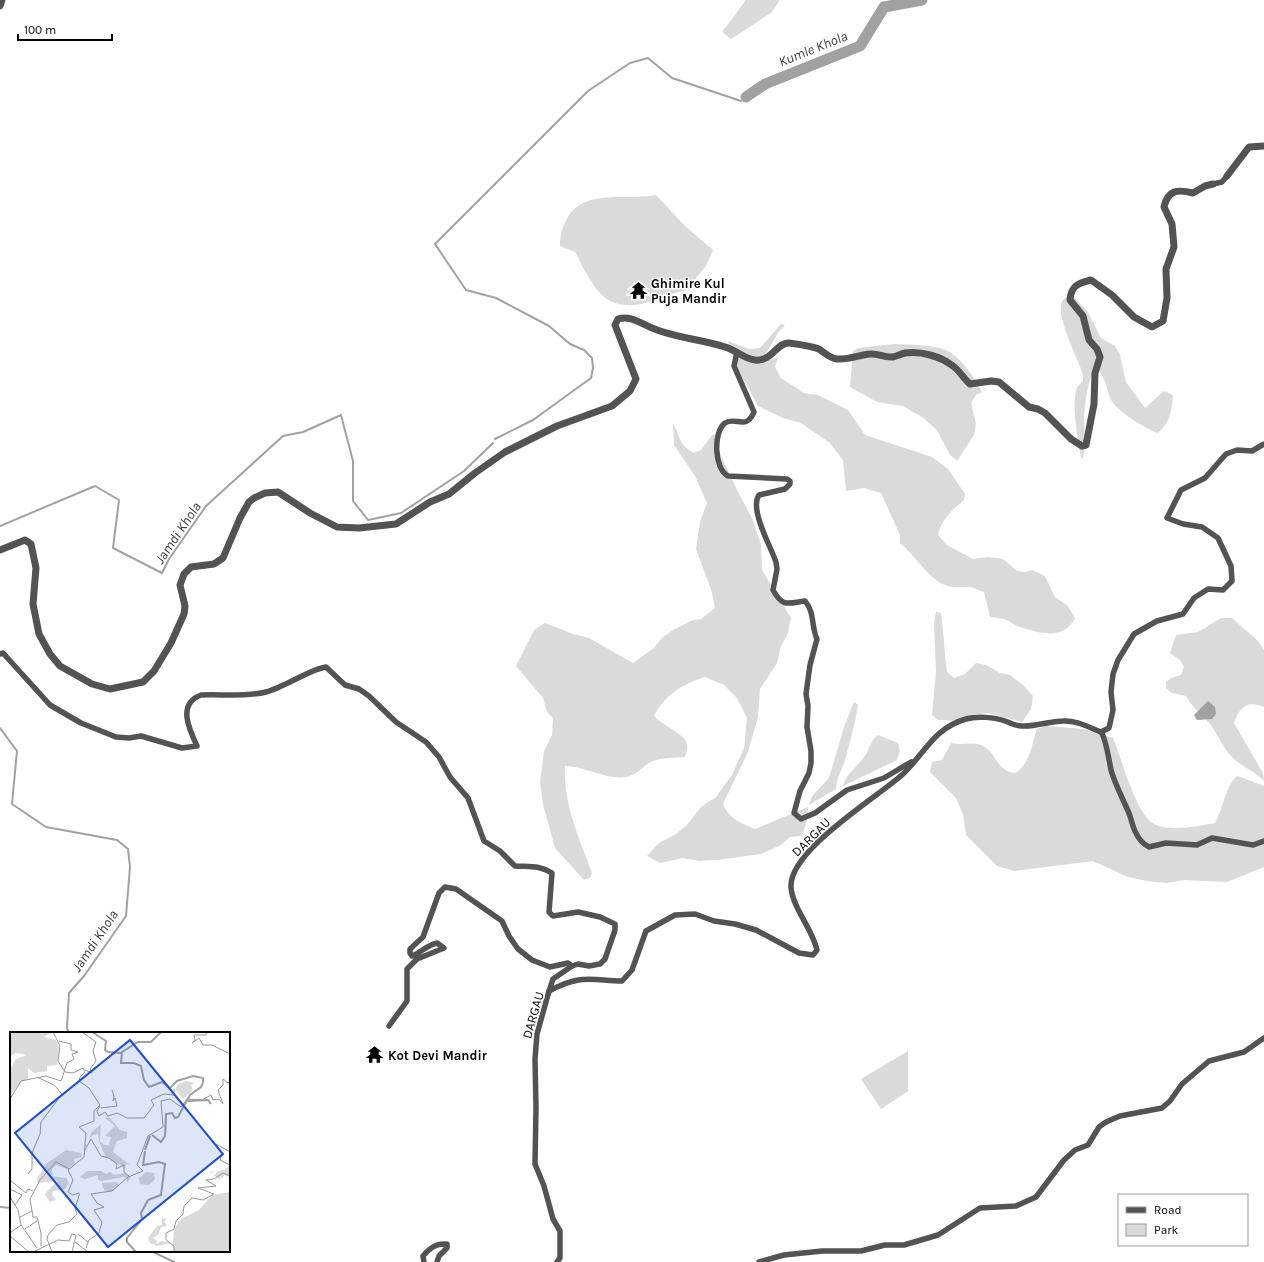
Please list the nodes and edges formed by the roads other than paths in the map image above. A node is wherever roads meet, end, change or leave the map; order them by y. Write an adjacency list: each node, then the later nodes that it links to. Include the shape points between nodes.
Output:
1 (2, 0): 2 (street)
2 (0, 6)
3 (1264, 146): 4 (street, via 1249,147)
4 (1227, 176): 5 (street, via 1222,182)
5 (1213, 184): 6 (street, via 1193,193 1175,192 1166,198 1164,207 1172,224 1174,247 1166,269 1167,298 1163,321 1157,326 1152,327 1134,317 1112,295 1090,280 1080,282 1071,291 1070,300 1083,316 1089,340 1097,348 1100,357 1095,374 1094,404 1086,445 1082,446 1071,439 1044,413 1029,407 999,382 970,384 953,366 933,356 905,353 894,357 882,357 877,354 836,359 818,349 788,343 783,344 771,356 759,360 747,358)
6 (737, 352): 8 (street, via 650,328 639,321 624,318 618,320 615,325 636,379 630,391 612,406 558,426 505,452 449,494 430,502 396,524 359,528 338,527 310,513 278,492 265,493 254,498 240,518 223,558 214,564 191,567 184,574 180,585 185,606 184,614 171,643 154,671 143,682 110,689 92,684 60,666 39,634 33,604 36,568 31,544 24,540); 11 (street, via 734,366 754,412 752,417 744,422 730,422 723,426 716,461 728,476 787,479 790,482 785,489 759,495 756,498 756,510 776,562 773,590 782,602 789,605 805,602 812,614 817,639 806,694 807,727 812,751 809,773 800,791 794,814 801,819 815,813 847,790 884,778)
7 (1264, 444): 10 (street, via 1252,451 1238,450 1226,454 1205,478 1181,490 1168,518 1202,527 1218,538 1231,566 1232,581 1223,590 1208,590 1194,598 1183,614 1157,621 1134,634 1118,660 1113,674 1113,710 1109,728)
8 (0, 550)
9 (0, 654): 13 (street, via 3,653 10,658 31,686 50,705 75,720 108,735 129,738 141,736 182,748 197,746 186,719 188,704 194,698 201,695 264,693 326,667 346,685 359,689 369,696 389,717 426,742 468,798 484,841 500,851 515,866 535,866 552,873 549,912 553,916 578,912 615,924 614,936 605,959 600,964)
10 (1100, 732): 11 (street, DARGAU, via 1074,722 1042,723 1032,727 1015,726 1003,720 967,719 937,734); 12 (street, via 1105,737 1105,746 1120,795 1135,832 1143,844 1149,847 1166,843 1197,845 1212,838 1253,845)
11 (916, 758): 14 (street, DARGAU, via 904,773 865,801 802,858 791,887 797,907 815,938 817,950 813,955 799,953 756,930 695,914 674,915 646,931 632,970 622,981 581,978 565,982)
12 (1264, 841)
13 (572, 966): 14 (street, via 553,979); 15 (street, via 568,963 550,967 532,960 518,949 502,921 456,889 445,887 439,893 423,937 410,953 412,956 416,955 429,945 437,943 444,948 417,959 407,969 407,1001)
14 (549, 991): 19 (street, DARGAU, via 537,1034 535,1164 553,1219 560,1231 560,1258)
15 (389, 1026)
16 (1264, 1038): 20 (street, via 1244,1052 1209,1061 1182,1084 1162,1108 1120,1116 1106,1122 1099,1127 1088,1145 1075,1150 1064,1160 1036,1197 1016,1206 980,1208 938,1235 904,1245 885,1245 861,1251 822,1251 784,1255)
17 (424, 1262): 18 (street, via 423,1256 431,1248 447,1244)
18 (437, 1262)
19 (557, 1262)
20 (759, 1262)

